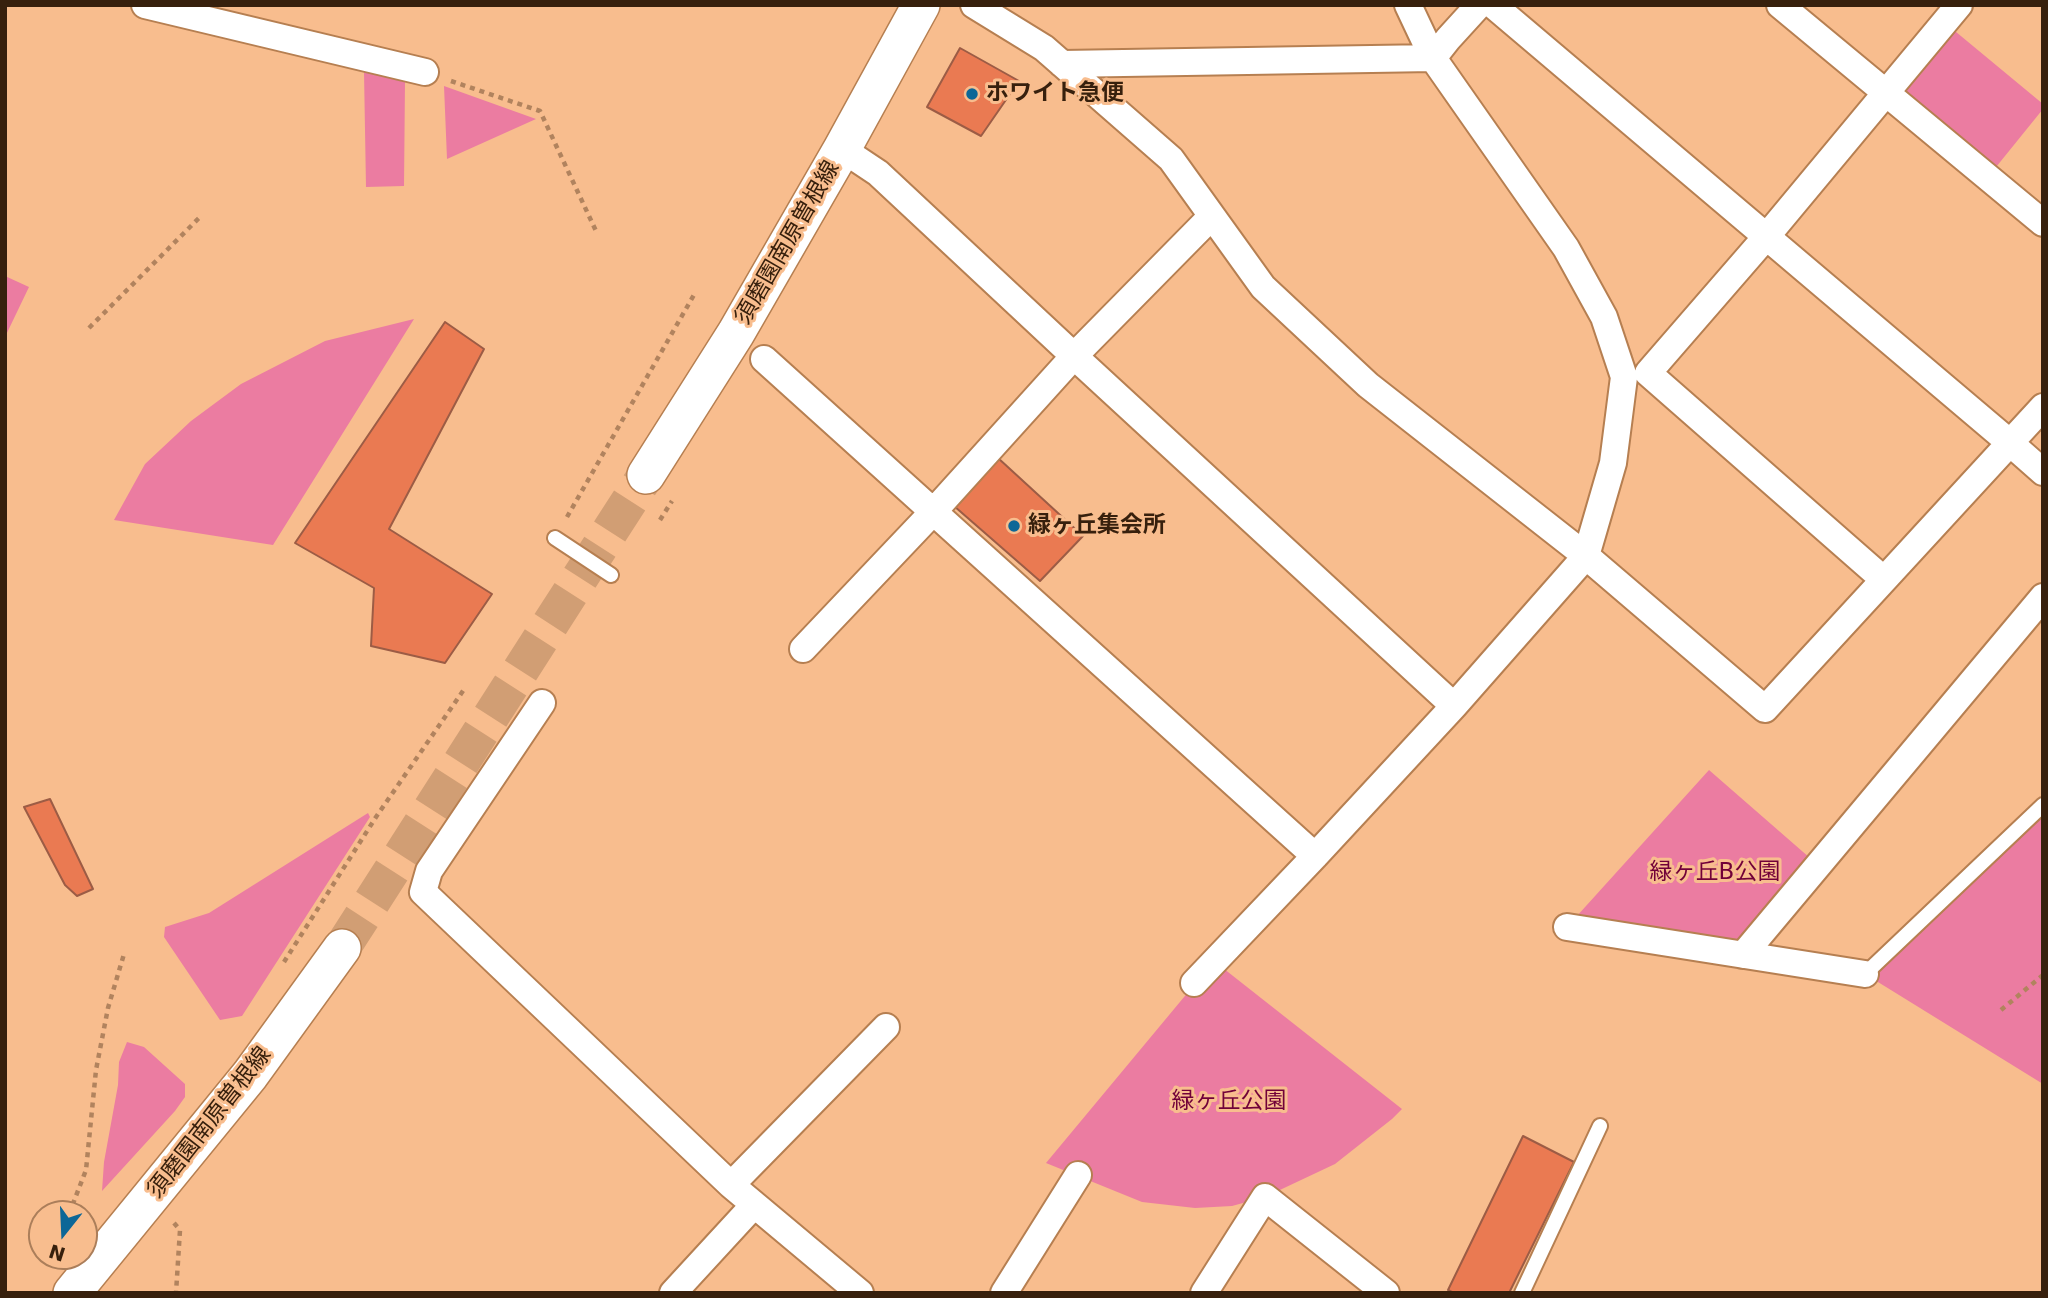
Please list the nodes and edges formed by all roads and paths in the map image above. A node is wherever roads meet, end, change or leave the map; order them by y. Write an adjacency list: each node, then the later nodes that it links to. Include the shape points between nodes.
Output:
1 (145, 5): 11 (street)
2 (922, 5): 13 (main road, 須磨園南原曽根線)
3 (974, 5): 10 (street)
4 (1408, 5): 9 (street)
5 (1479, 5): 9 (street)
6 (1493, 5): 18 (street)
7 (1780, 5): 12 (street)
8 (1959, 5): 12 (street)
9 (1433, 58): 10 (street); 29 (street, via 1566,248 1604,317 1624,377 1613,463)
10 (1062, 64): 15 (street, via 1171,159)
11 (425, 72): 17 (path, via 540,111)
12 (1885, 92): 16 (street); 18 (street)
13 (842, 149): 21 (street, via 878,173); 26 (main road, 須磨園南原曽根線, via 736,334)
14 (200, 217): 20 (path)
15 (1211, 217): 21 (street); 29 (street, via 1263,286 1368,385)
16 (2043, 223)
17 (596, 231)
18 (1766, 237): 24 (street); 31 (street, via 1648,373)
19 (695, 293): 28 (path)
20 (89, 328)
21 (1073, 356): 27 (street); 36 (street)
22 (764, 359): 27 (street)
23 (2043, 407): 24 (street)
24 (2009, 442): 25 (street); 31 (street)
25 (2043, 472)
26 (646, 475)
27 (933, 512): 33 (street); 38 (street)
28 (555, 538): 30 (lane)
29 (1586, 556): 31 (street, via 1765,709); 36 (street)
30 (611, 576)
31 (1883, 579)
32 (2043, 597): 42 (street)
33 (803, 649)
34 (465, 688): 43 (path)
35 (542, 703): 51 (street, via 429,871 422,892)
36 (1454, 706): 38 (street)
37 (2043, 805): 44 (lane)
38 (1315, 856): 46 (street)
39 (1567, 927): 42 (street)
40 (342, 948): 55 (main road, 須磨園南原曽根線, via 250,1075)
41 (124, 954): 52 (path, via 96,1070 86,1170)
42 (1744, 955): 44 (street)
43 (283, 964)
44 (1865, 974)
45 (2043, 975): 47 (path)
46 (1194, 982)
47 (2001, 1010)
48 (886, 1027): 51 (street)
49 (1601, 1126): 62 (lane)
50 (1078, 1175): 59 (street)
51 (731, 1185): 53 (street)
52 (74, 1200)
53 (754, 1205): 57 (street); 58 (street)
54 (172, 1220): 56 (path, via 180,1230)
55 (72, 1293)
56 (176, 1293)
57 (673, 1293)
58 (860, 1293)
59 (1004, 1293)
60 (1204, 1293): 61 (street, via 1265,1197)
61 (1386, 1293)
62 (1522, 1293)

